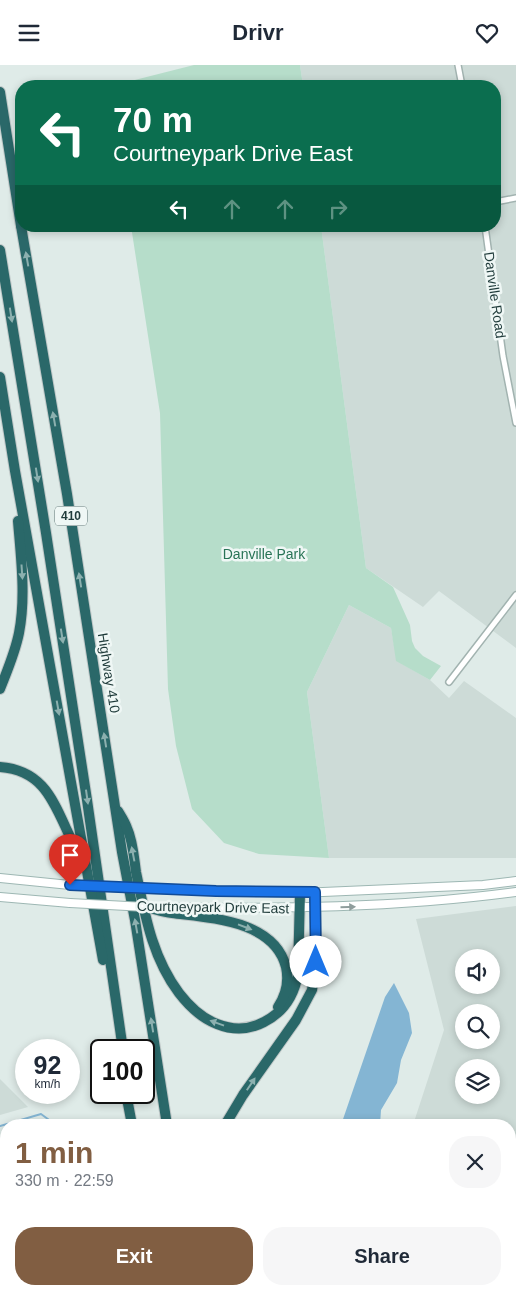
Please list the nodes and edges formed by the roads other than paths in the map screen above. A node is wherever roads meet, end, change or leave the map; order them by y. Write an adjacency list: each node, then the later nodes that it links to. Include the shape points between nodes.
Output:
1 (458, 65): 2 (street)
2 (461, 80)
3 (0, 92): 4 (highway, Highway 410 / 410)
4 (15, 188)
5 (516, 198): 6 (street)
6 (501, 201)
7 (22, 232): 17 (highway, Highway 410 / 410, one-way to 7, via 67,494)
8 (486, 232): 11 (street, Danville Road)
9 (0, 250): 30 (highway, one-way to 30)
10 (0, 377): 12 (highway)
11 (516, 423)
12 (15, 471): 15 (highway, one-way to 15, via 23,587 19,632); 27 (highway, one-way to 27)
13 (516, 595): 14 (street)
14 (449, 682)
15 (0, 689)
16 (0, 767): 27 (highway, via 14,768 36,779 52,798 80,863 90,920)
17 (115, 806): 28 (highway, one-way to 17, via 245,1028 219,1025 194,1009 174,985 154,947 128,829); 33 (highway, Highway 410 / 410, one-way to 17)
18 (0, 878): 22 (main road, Courtneypark Drive East, bridge, via 149,889)
19 (516, 881): 20 (main road, Courtneypark Drive East)
20 (315, 892): 22 (main road, Courtneypark Drive East); 26 (highway)
21 (516, 892): 26 (main road, Courtneypark Drive East, one-way to 21)
22 (300, 893): 25 (highway)
23 (0, 897): 24 (main road, Courtneypark Drive East, bridge)
24 (146, 907): 25 (main road, Courtneypark Drive East); 28 (highway, one-way to 28, via 240,925 260,934 275,946 282,955 288,975 287,987 282,1001)
25 (300, 908): 26 (main road, Courtneypark Drive East); 28 (highway, via 296,984 284,1007)
26 (315, 908): 34 (highway, one-way to 26, via 296,1020 312,990 316,962)
27 (106, 980): 29 (highway)
28 (264, 1022)
29 (117, 1039)
30 (121, 1039)
31 (130, 1104): 32 (highway)
32 (132, 1119)
33 (166, 1119)
34 (229, 1119)

